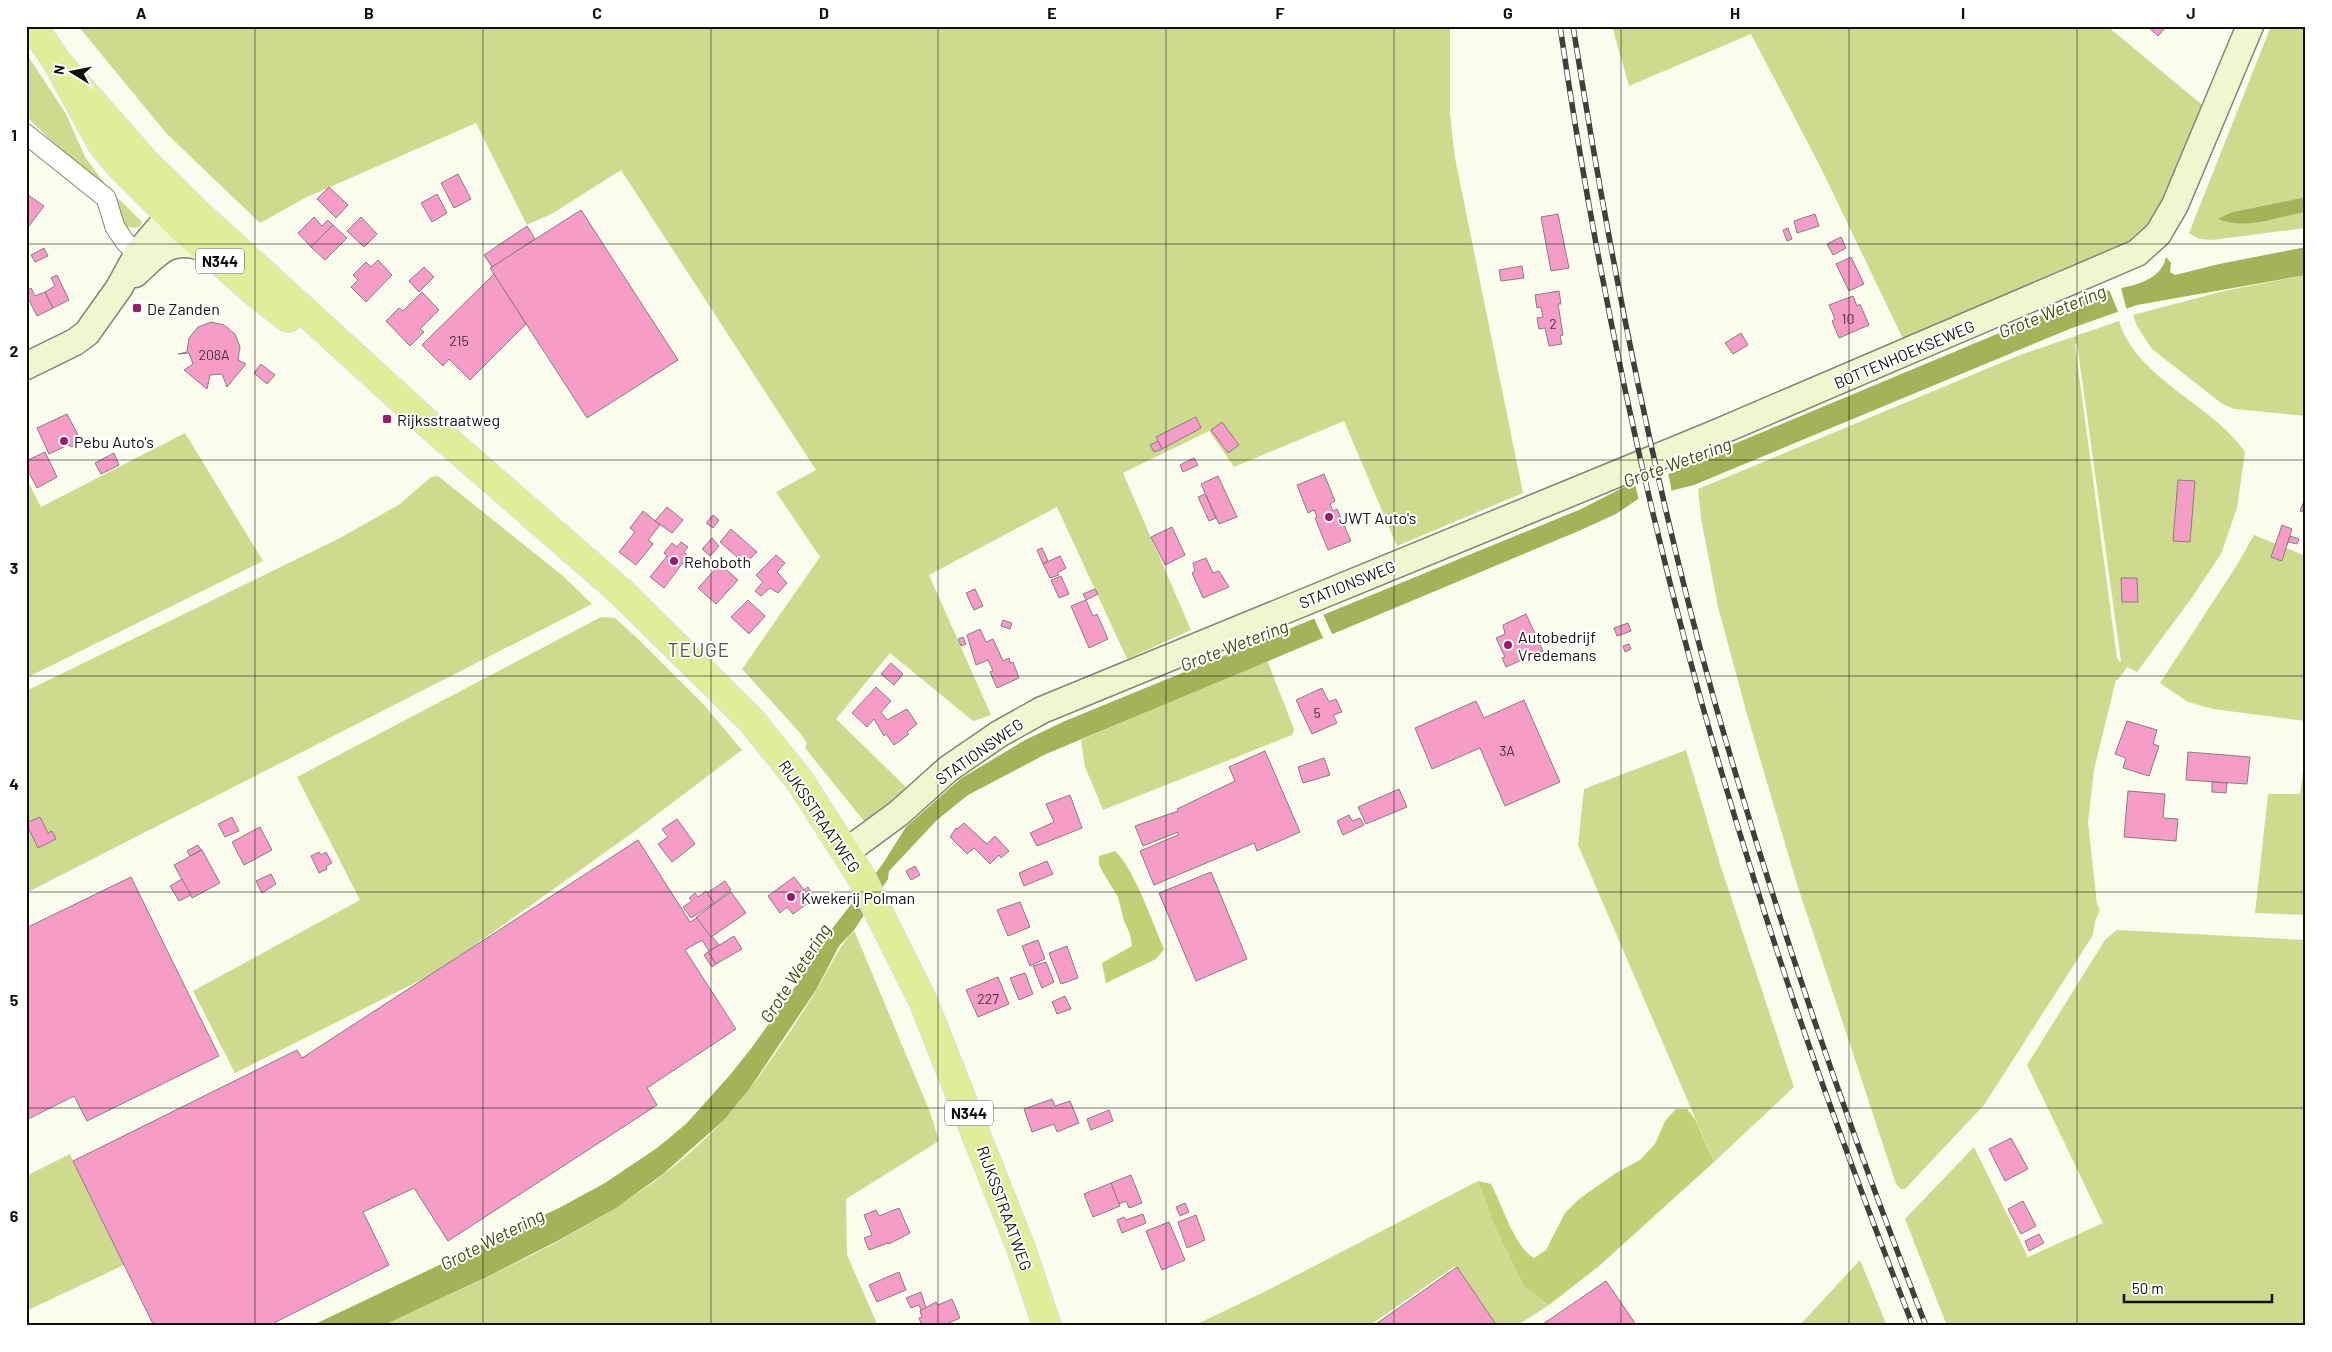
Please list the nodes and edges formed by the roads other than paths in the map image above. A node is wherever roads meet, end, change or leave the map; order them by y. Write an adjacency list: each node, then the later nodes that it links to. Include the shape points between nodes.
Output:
1 (33, 26): 4 (main road, RIJKSSTRAATWEG / N344, via 57,62 102,144 129,177)
2 (2250, 26): 9 (street, BOTTENHOEKSEWEG, via 2175,205 2158,234 2137,253)
3 (26, 134): 6 (street, via 106,198 115,227 125,242)
4 (182, 214): 5 (main road, RIJKSSTRAATWEG / N344); 6 (street); 8 (main road, RIJKSSTRAATWEG / N344)
5 (205, 248): 6 (street, via 181,243); 8 (main road, RIJKSSTRAATWEG / N344, via 372,385)
6 (147, 256): 7 (street, via 83,337)
7 (26, 366)
8 (425, 421): 10 (main road, RIJKSSTRAATWEG / N344, via 620,591 751,720 800,781)
9 (1655, 459): 10 (street, STATIONSWEG, via 1042,710 999,734 948,769 899,813)
10 (846, 852): 11 (main road, RIJKSSTRAATWEG / N344, via 878,907 923,1001 1022,1248)
11 (1047, 1326)

